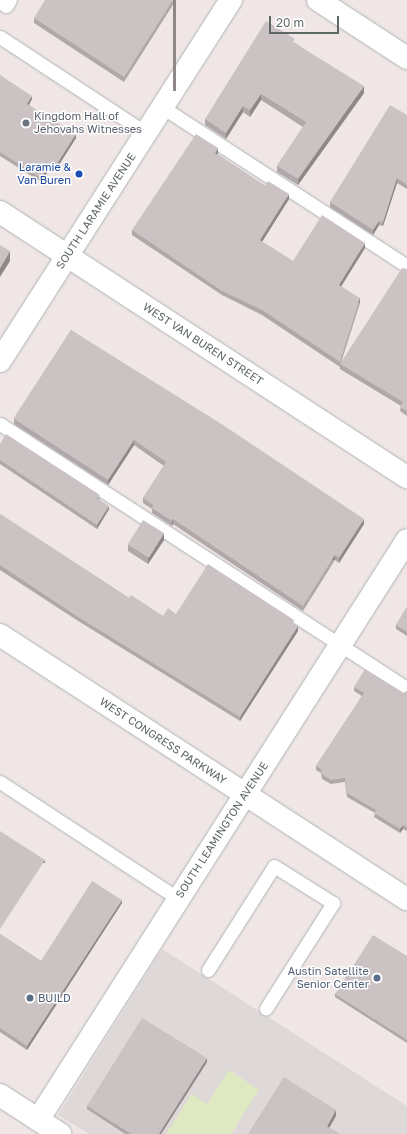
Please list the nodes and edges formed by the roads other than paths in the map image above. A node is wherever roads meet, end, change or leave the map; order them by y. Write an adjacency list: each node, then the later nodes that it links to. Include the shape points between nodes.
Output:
1 (10, 0): 4 (lane, via 6,6)
2 (231, 0): 7 (street, SOUTH LARAMIE AVENUE)
3 (318, 0): 6 (street)
4 (0, 2)
5 (0, 37): 8 (lane)
6 (407, 58)
7 (162, 107): 8 (street, SOUTH LARAMIE AVENUE); 11 (lane)
8 (146, 133): 10 (street, SOUTH LARAMIE AVENUE)
9 (0, 212): 10 (street, WEST VAN BUREN STREET)
10 (67, 256): 12 (street, SOUTH LARAMIE AVENUE); 14 (street, WEST VAN BUREN STREET)
11 (407, 266)
12 (0, 361)
13 (0, 424): 17 (lane)
14 (407, 476)
15 (407, 540): 17 (street, SOUTH LEAMINGTON AVENUE)
16 (0, 635): 20 (street, WEST CONGRESS PARKWAY)
17 (340, 645): 18 (lane); 20 (street, SOUTH LEAMINGTON AVENUE)
18 (407, 688)
19 (0, 782): 21 (lane)
20 (245, 794): 21 (street, SOUTH LEAMINGTON AVENUE); 22 (street, WEST CONGRESS PARKWAY)
21 (178, 899): 26 (street, SOUTH LEAMINGTON AVENUE)
22 (407, 899)
23 (208, 970): 24 (lane, via 274,866 333,903)
24 (266, 1008)
25 (0, 1095): 26 (street)
26 (38, 1120): 27 (street)
27 (60, 1134)

